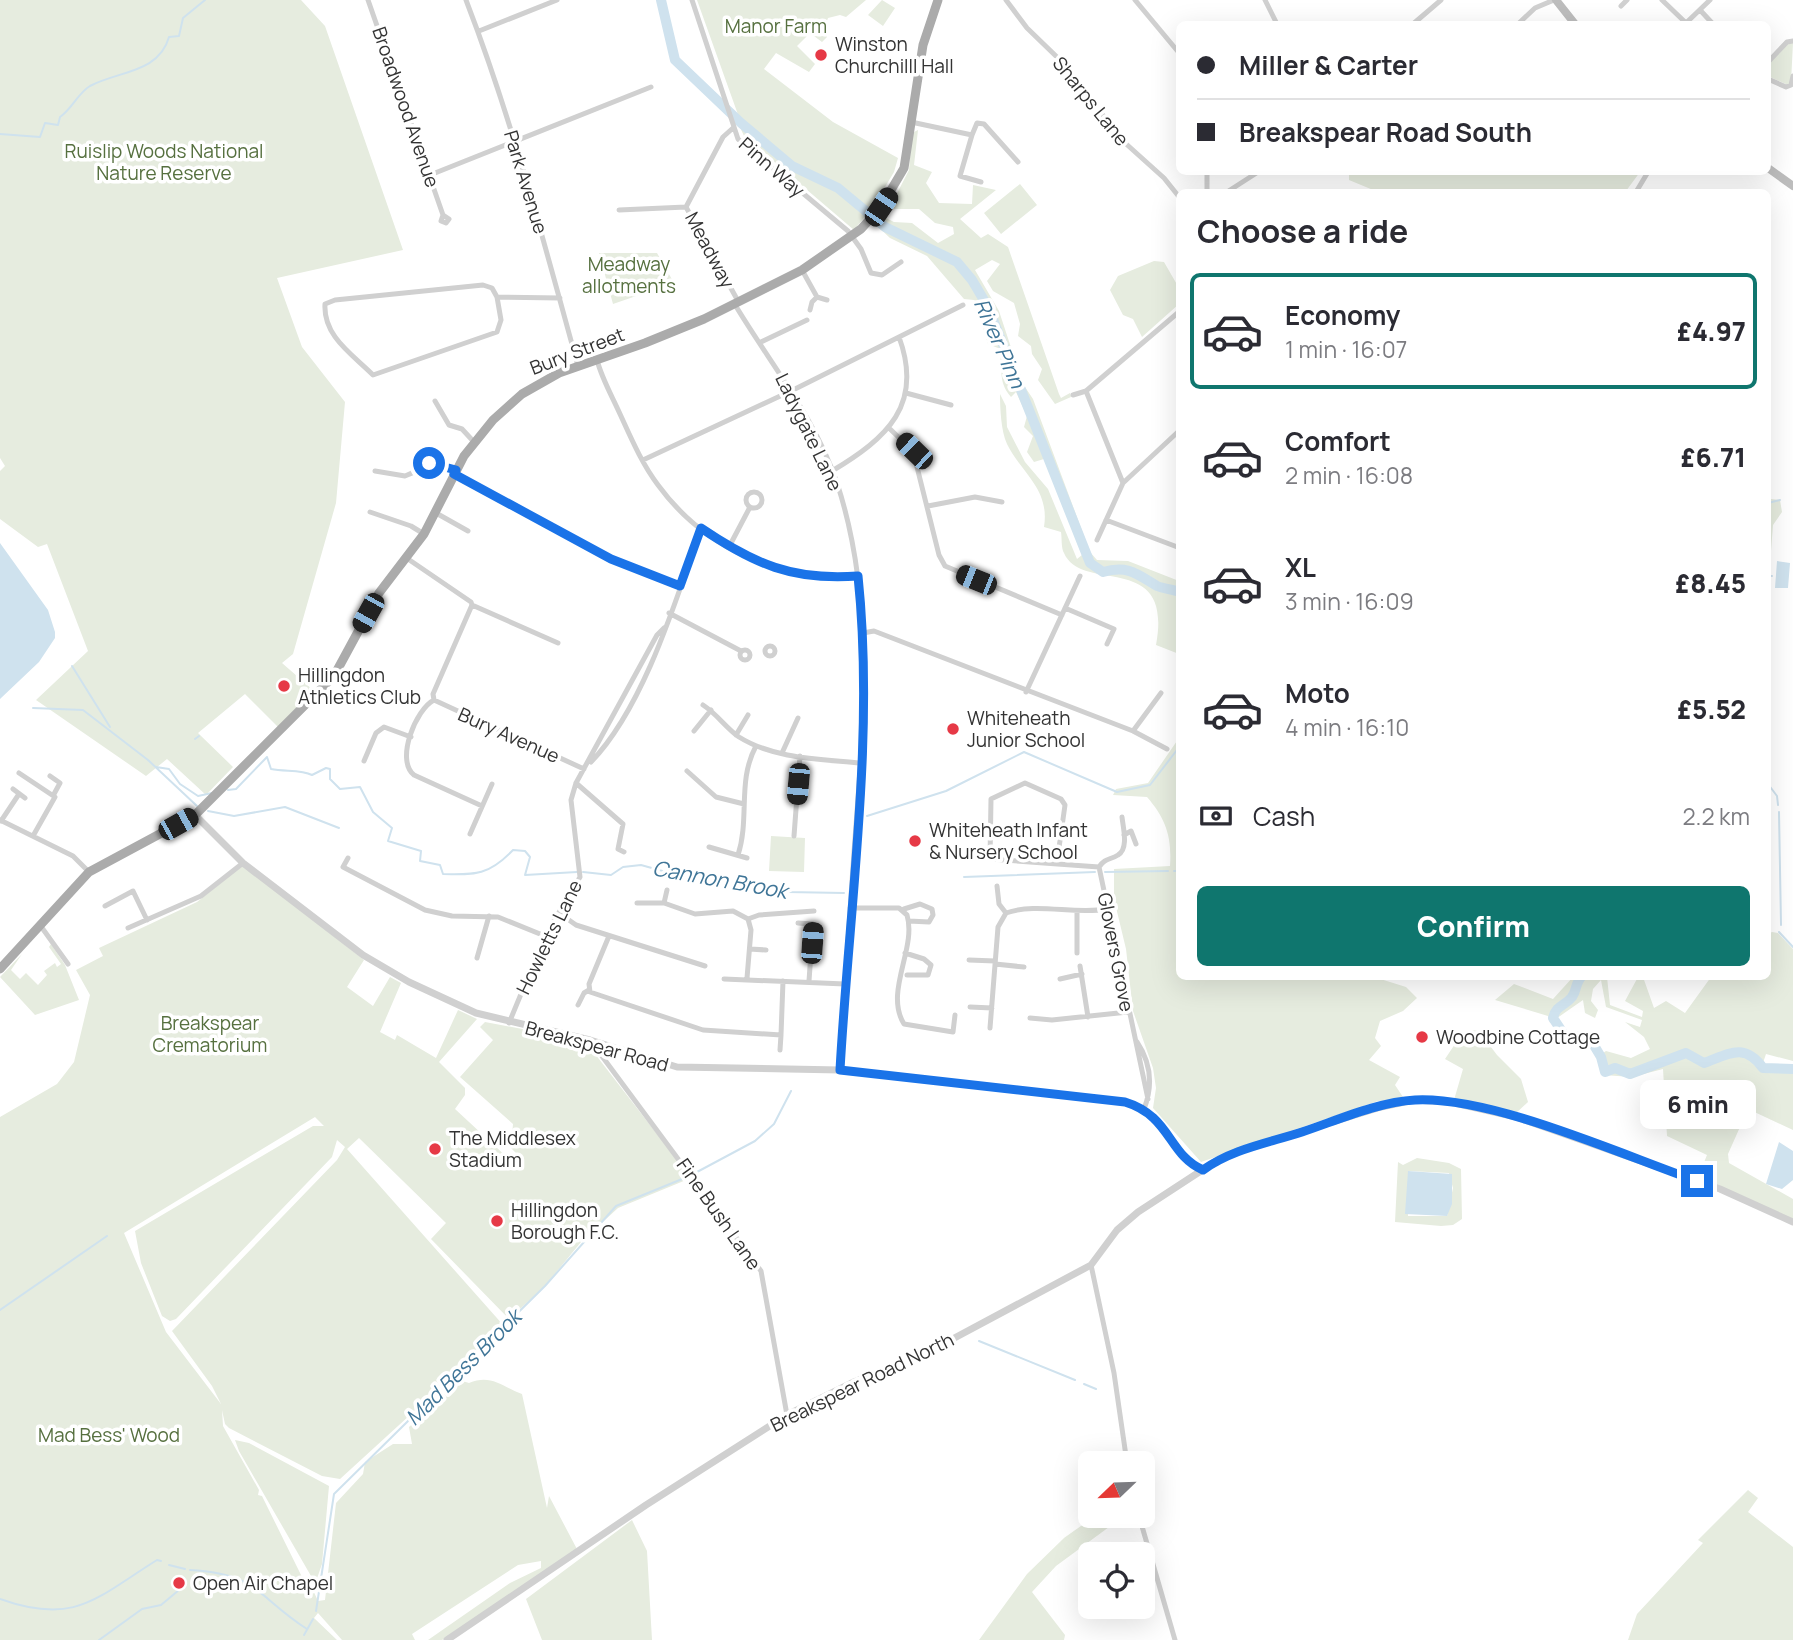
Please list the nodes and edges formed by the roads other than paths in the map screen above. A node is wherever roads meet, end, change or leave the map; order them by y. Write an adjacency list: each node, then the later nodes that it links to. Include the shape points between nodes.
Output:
1 (368, 0): 37 (street, Broadwood Avenue)
2 (466, 0): 23 (street, Park Avenue)
3 (557, 0): 23 (street)
4 (692, 0): 31 (street, Pinn Way)
5 (938, 0): 30 (main road, Bury Street, via 923,45)
6 (1006, 0): 45 (street, Sharps Lane, via 1124,142)
7 (1135, 0): 25 (street)
8 (1265, 0): 16 (street)
9 (1441, 0): 17 (street)
10 (1555, 0): 18 (street, via 1535,8); 19 (main road)
11 (1627, 0): 14 (street)
12 (1662, 0): 20 (street)
13 (1710, 0): 15 (street)
14 (1620, 6)
15 (1700, 9): 21 (street); 22 (street)
16 (1276, 21)
17 (1416, 21)
18 (1521, 21)
19 (1573, 21)
20 (1683, 21)
21 (1689, 21)
22 (1710, 21)
23 (479, 31): 33 (street, Park Avenue)
24 (1793, 40): 26 (street)
25 (1176, 49)
26 (1771, 59)
27 (1793, 76): 28 (street, via 1786,87)
28 (1771, 80)
29 (651, 87): 33 (street)
30 (911, 122): 32 (street); 49 (main road, Bury Street, via 904,168 880,208)
31 (733, 125): 46 (street, Meadway); 49 (street, Pinn Way, via 741,142)
32 (972, 135): 34 (street, via 976,123 984,124); 40 (street, via 960,176)
33 (514, 141): 37 (street); 53 (street, Park Avenue)
34 (1018, 162)
35 (1771, 169): 39 (main road)
36 (1771, 170): 42 (main road)
37 (430, 175): 48 (street, Broadwood Avenue)
38 (1253, 175): 41 (street)
39 (1793, 180)
40 (981, 182)
41 (1238, 185): 43 (street); 44 (street)
42 (1793, 186)
43 (1232, 189)
44 (1241, 189)
45 (1176, 193)
46 (686, 207): 47 (street); 56 (street, Meadway)
47 (619, 210)
48 (443, 215)
49 (852, 237): 50 (street, via 871,273 882,275); 51 (main road, Bury Street)
50 (901, 262)
51 (802, 270): 54 (street); 56 (main road, Bury Street)
52 (497, 297): 52 (street, via 483,285 326,304 330,332 373,374 498,332); 53 (street)
53 (560, 298): 64 (street, Park Avenue)
54 (817, 298): 55 (street); 58 (street)
55 (827, 300)
56 (736, 302): 62 (street, Ladygate Lane); 63 (main road, Bury Street, via 680,330)
57 (963, 305): 61 (street)
58 (810, 310)
59 (1176, 314): 66 (street)
60 (807, 320): 62 (street)
61 (899, 337): 65 (street); 67 (street)
62 (761, 342): 65 (street, Ladygate Lane)
63 (597, 360): 64 (main road, Bury Street); 74 (street)
64 (578, 366): 73 (main road, Bury Street, via 525,392)
65 (791, 391): 74 (street); 75 (street, Ladygate Lane)
66 (1086, 391): 68 (street); 78 (street)
67 (906, 393): 70 (street); 71 (street)
68 (1073, 395)
69 (435, 401): 73 (street, via 449,425 462,429)
70 (951, 405)
71 (890, 429): 75 (street); 80 (street, via 914,451)
72 (1176, 434): 78 (street)
73 (474, 442): 77 (main road, Bury Street)
74 (643, 460): 85 (street, via 668,498)
75 (832, 471): 92 (street, Ladygate Lane)
76 (374, 472): 77 (street, via 405,476 436,462)
77 (455, 472): 82 (main road, Bury Street); 94 (street, via 611,559)
78 (1123, 483): 83 (street)
79 (1002, 502): 80 (street, via 975,497)
80 (928, 506): 98 (street, via 939,555 948,568)
81 (750, 507): 90 (street)
82 (436, 513): 86 (street); 87 (main road, Bury Street)
83 (1106, 520): 88 (street); 89 (street)
84 (372, 523): 87 (street, via 373,513)
85 (701, 528): 90 (street); 94 (street, Howletts Lane)
86 (468, 531)
87 (424, 534): 91 (main road, Bury Street)
88 (1097, 540)
89 (1176, 546)
90 (729, 547): 92 (street, via 795,574)
91 (408, 559): 95 (street); 135 (main road, Bury Street, via 379,593 334,676)
92 (858, 576): 100 (street, Ladygate Lane)
93 (1080, 576): 96 (street)
94 (680, 586): 97 (street, Howletts Lane)
95 (472, 605): 101 (street); 108 (street)
96 (1065, 608): 98 (street); 102 (street, via 1114,629)
97 (669, 613): 99 (street, Howletts Lane); 103 (street, via 741,652 744,659)
98 (1062, 615): 106 (street)
99 (664, 628): 104 (street, Howletts Lane); 105 (street, Howletts Lane)
100 (863, 633): 106 (street, via 874,631); 122 (street, Ladygate Lane)
101 (558, 643)
102 (1107, 644)
103 (765, 652)
104 (634, 679): 105 (street); 123 (street, Howletts Lane)
105 (641, 683): 123 (street, Howletts Lane, via 605,747)
106 (1026, 692): 114 (street)
107 (1161, 693): 114 (street)
108 (434, 700): 116 (street, via 425,705); 123 (street, Bury Avenue)
109 (703, 705): 110 (street)
110 (711, 710): 113 (street); 115 (street)
111 (748, 715): 115 (street)
112 (798, 718): 119 (street)
113 (694, 731)
114 (1133, 731): 118 (street)
115 (736, 735): 117 (street)
116 (411, 737): 121 (street, via 384,727 376,733); 134 (street, via 404,755 410,771)
117 (755, 746): 119 (street); 133 (street, via 746,772)
118 (1167, 749)
119 (782, 753): 120 (street)
120 (800, 756): 122 (street); 141 (street)
121 (364, 761)
122 (860, 763): 157 (street, Ladygate Lane)
123 (584, 769): 127 (street, Howletts Lane)
124 (687, 772): 133 (street, via 716,797)
125 (19, 773): 131 (street)
126 (50, 776): 131 (street, via 60,783)
127 (576, 783): 144 (street, via 623,824 618,849); 162 (street, Howletts Lane, via 571,800 580,876)
128 (492, 784): 134 (street)
129 (13, 789): 130 (street)
130 (19, 793): 132 (street); 137 (street)
131 (54, 794): 140 (street)
132 (26, 798)
133 (744, 804): 145 (street, via 744,834)
134 (482, 806): 138 (street)
135 (195, 815): 149 (street, Breakspear Road); 151 (main road, Bury Street)
136 (1122, 817): 139 (street)
137 (0, 820): 140 (street)
138 (470, 834)
139 (1124, 835): 142 (street, via 1131,831); 150 (street, via 1119,855 1103,860)
140 (33, 836): 151 (street, via 73,856)
141 (794, 836)
142 (1136, 845)
143 (709, 847): 145 (street)
144 (624, 852)
145 (738, 855): 147 (street)
146 (348, 858): 164 (street, via 343,866 425,910)
147 (747, 858)
148 (1057, 862): 148 (street, via 990,859 991,799 1025,783 1062,799); 150 (street)
149 (243, 863): 166 (street, via 201,896); 201 (street, Breakspear Road, via 363,955 467,1009)
150 (1099, 867): 159 (street, Glovers Grove)
151 (89, 872): 169 (main road, Bury Street)
152 (997, 886): 163 (street, via 999,904)
153 (667, 890): 155 (street)
154 (637, 903): 155 (street)
155 (664, 903): 165 (street, via 684,912 733,911)
156 (105, 905): 166 (street, via 136,889)
157 (850, 908): 158 (street); 192 (street, Ladygate Lane)
158 (904, 909): 167 (street); 167 (street, via 920,904 932,909 929,922)
159 (1107, 909): 161 (street); 197 (street, Glovers Grove)
160 (814, 911): 165 (street)
161 (1077, 912): 163 (street, via 1022,909); 176 (street)
162 (559, 913): 171 (street, Howletts Lane); 172 (street, via 576,925)
163 (1006, 913): 179 (street, via 998,927)
164 (489, 916): 171 (street); 177 (street)
165 (748, 919): 173 (street)
166 (147, 920): 170 (street)
167 (909, 921): 175 (street)
168 (798, 923): 191 (street, via 813,923)
169 (40, 925): 180 (street); 184 (main road, Bury Street)
170 (128, 928)
171 (545, 936): 201 (street, Howletts Lane)
172 (609, 936): 181 (street); 193 (street)
173 (750, 949): 174 (street); 187 (street)
174 (766, 950)
175 (905, 953): 186 (street, via 931,965 928,975); 198 (street, via 899,989 904,1024 953,1032)
176 (1077, 953)
177 (477, 958)
178 (969, 960): 179 (street)
179 (995, 963): 183 (street); 196 (street)
180 (68, 964)
181 (705, 966)
182 (1080, 966): 185 (street)
183 (1024, 967)
184 (0, 969)
185 (1082, 974): 189 (street); 199 (street)
186 (907, 975)
187 (747, 978): 188 (street); 190 (street)
188 (724, 979)
189 (1060, 979)
190 (783, 981): 191 (street); 203 (street)
191 (809, 981): 192 (street)
192 (845, 984): 206 (street, Ladygate Lane)
193 (589, 990): 194 (street); 203 (street, via 703,1030)
194 (578, 1005)
195 (970, 1007): 196 (street)
196 (992, 1008): 202 (street)
197 (1128, 1012): 199 (street); 207 (street, Glovers Grove, via 1133,1037 1148,1066 1151,1088)
198 (955, 1015)
199 (1088, 1017): 200 (street)
200 (1030, 1018)
201 (509, 1023): 204 (street, Breakspear Road)
202 (990, 1028)
203 (781, 1035): 205 (street)
204 (590, 1040): 206 (street, Breakspear Road, via 677,1068); 211 (street, Fine Bush Lane, via 761,1271)
205 (780, 1050)
206 (840, 1070): 207 (street, Breakspear Road)
207 (1144, 1108): 208 (street, via 1192,1165)
208 (1203, 1170): 209 (street, Breakspear Road North, via 1238,1151 1381,1107 1414,1100 1450,1102 1516,1117 1720,1189); 210 (street, Breakspear Road North, via 1127,1220)
209 (1793, 1222)
210 (1091, 1265): 211 (street, Breakspear Road North, via 932,1350); 212 (street)
211 (788, 1416): 214 (street, Breakspear Road North, via 646,1505)
212 (1125, 1451)
213 (1142, 1528): 215 (street)
214 (447, 1640)
215 (1175, 1640)

